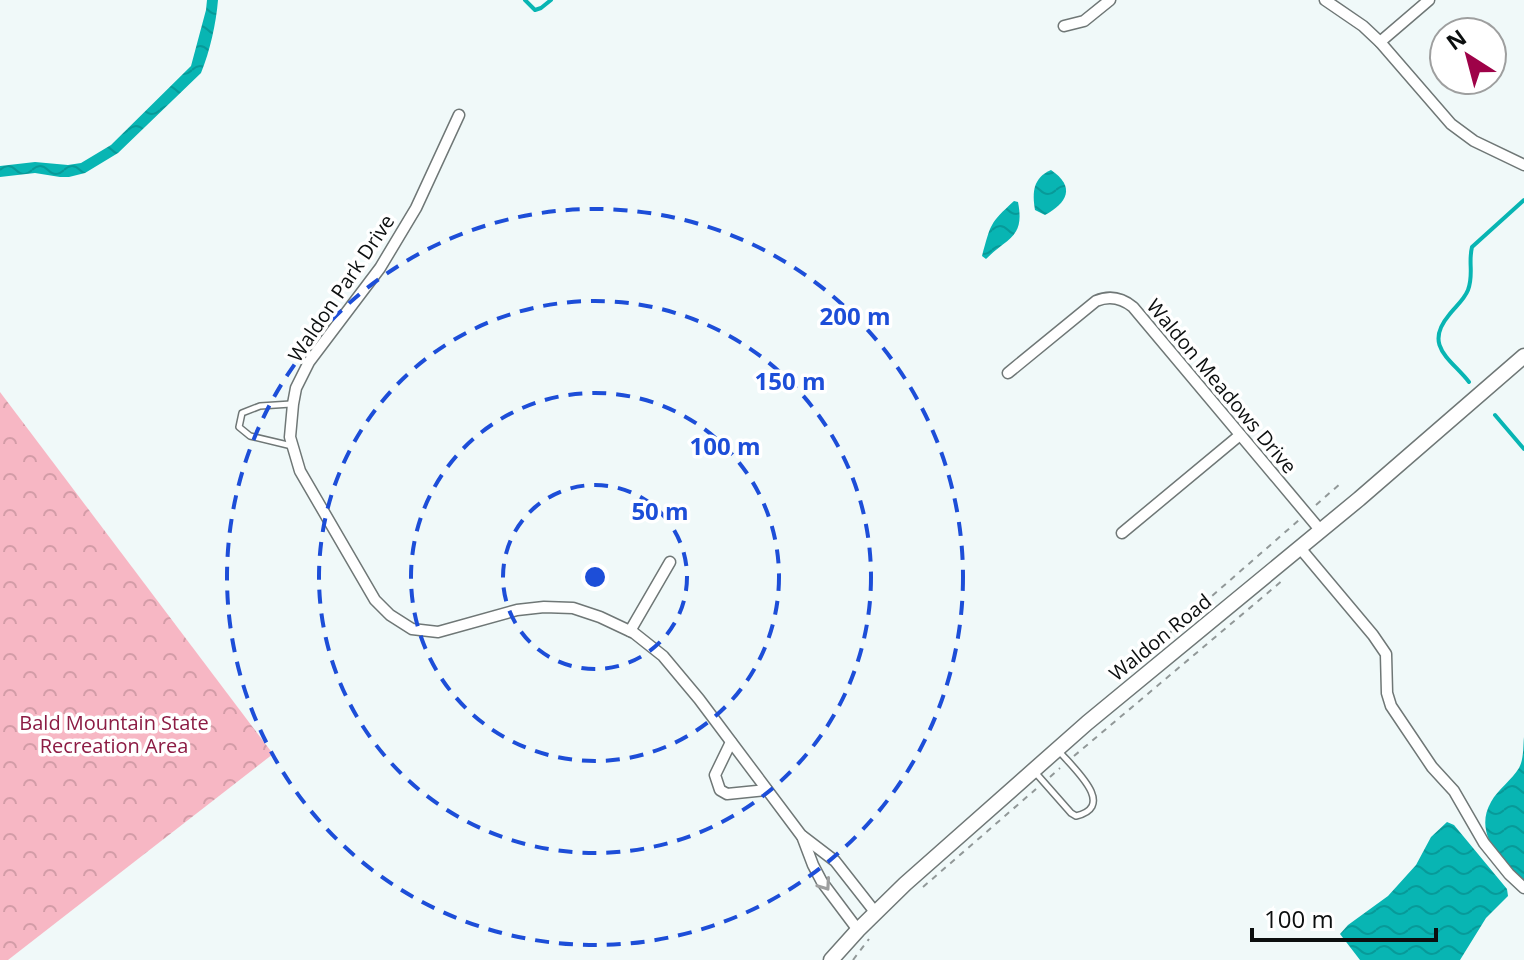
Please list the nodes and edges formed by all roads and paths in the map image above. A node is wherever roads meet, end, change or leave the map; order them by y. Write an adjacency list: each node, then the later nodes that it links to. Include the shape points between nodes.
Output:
1 (1110, 0): 4 (street, via 1084,21)
2 (1325, 0): 5 (street)
3 (1429, 0): 5 (street)
4 (1064, 26)
5 (1380, 42): 7 (street, via 1451,124)
6 (459, 115): 10 (street, Waldon Park Drive, via 416,208 380,268 309,362)
7 (1524, 165)
8 (1524, 356): 15 (street, Waldon Road)
9 (1008, 373): 11 (street, Waldon Meadows Drive, via 1091,304 1108,297 1121,299)
10 (293, 404): 12 (street, Waldon Park Drive); 12 (lane, via 242,413 239,427 250,436)
11 (1240, 435): 14 (street, Waldon Meadows Drive); 16 (street)
12 (293, 446): 20 (street, Waldon Park Drive, via 300,471 375,600 412,629 438,632 544,607 573,608)
13 (1341, 483): 14 (path)
14 (1306, 514): 15 (street, Waldon Meadows Drive); 21 (path)
15 (1321, 531): 17 (street, Waldon Road)
16 (1122, 533)
17 (1300, 548): 23 (street, Waldon Road); 28 (street, via 1386,654 1391,706 1454,791 1484,843)
18 (670, 562): 20 (street)
19 (1286, 578): 24 (path)
20 (630, 631): 22 (street, Waldon Park Drive, via 663,656)
21 (1149, 651)
22 (731, 742): 26 (street, Waldon Park Drive); 26 (street, via 715,775 720,790)
23 (1057, 749): 24 (lane); 25 (street, Waldon Road)
24 (1067, 762): 25 (path); 25 (lane, via 1095,797 1083,814 1071,813)
25 (1039, 776): 29 (path); 30 (street, Waldon Road)
26 (767, 790): 27 (street, Waldon Park Drive)
27 (801, 835): 30 (street, Waldon Park Drive, via 835,861); 31 (street, Waldon Park Drive, one-way to 31, via 817,874)
28 (1524, 888)
29 (915, 894)
30 (875, 912): 31 (street, Waldon Road)
31 (858, 930): 33 (street, Waldon Road)
32 (876, 932): 34 (path)
33 (831, 960)
34 (853, 960)

